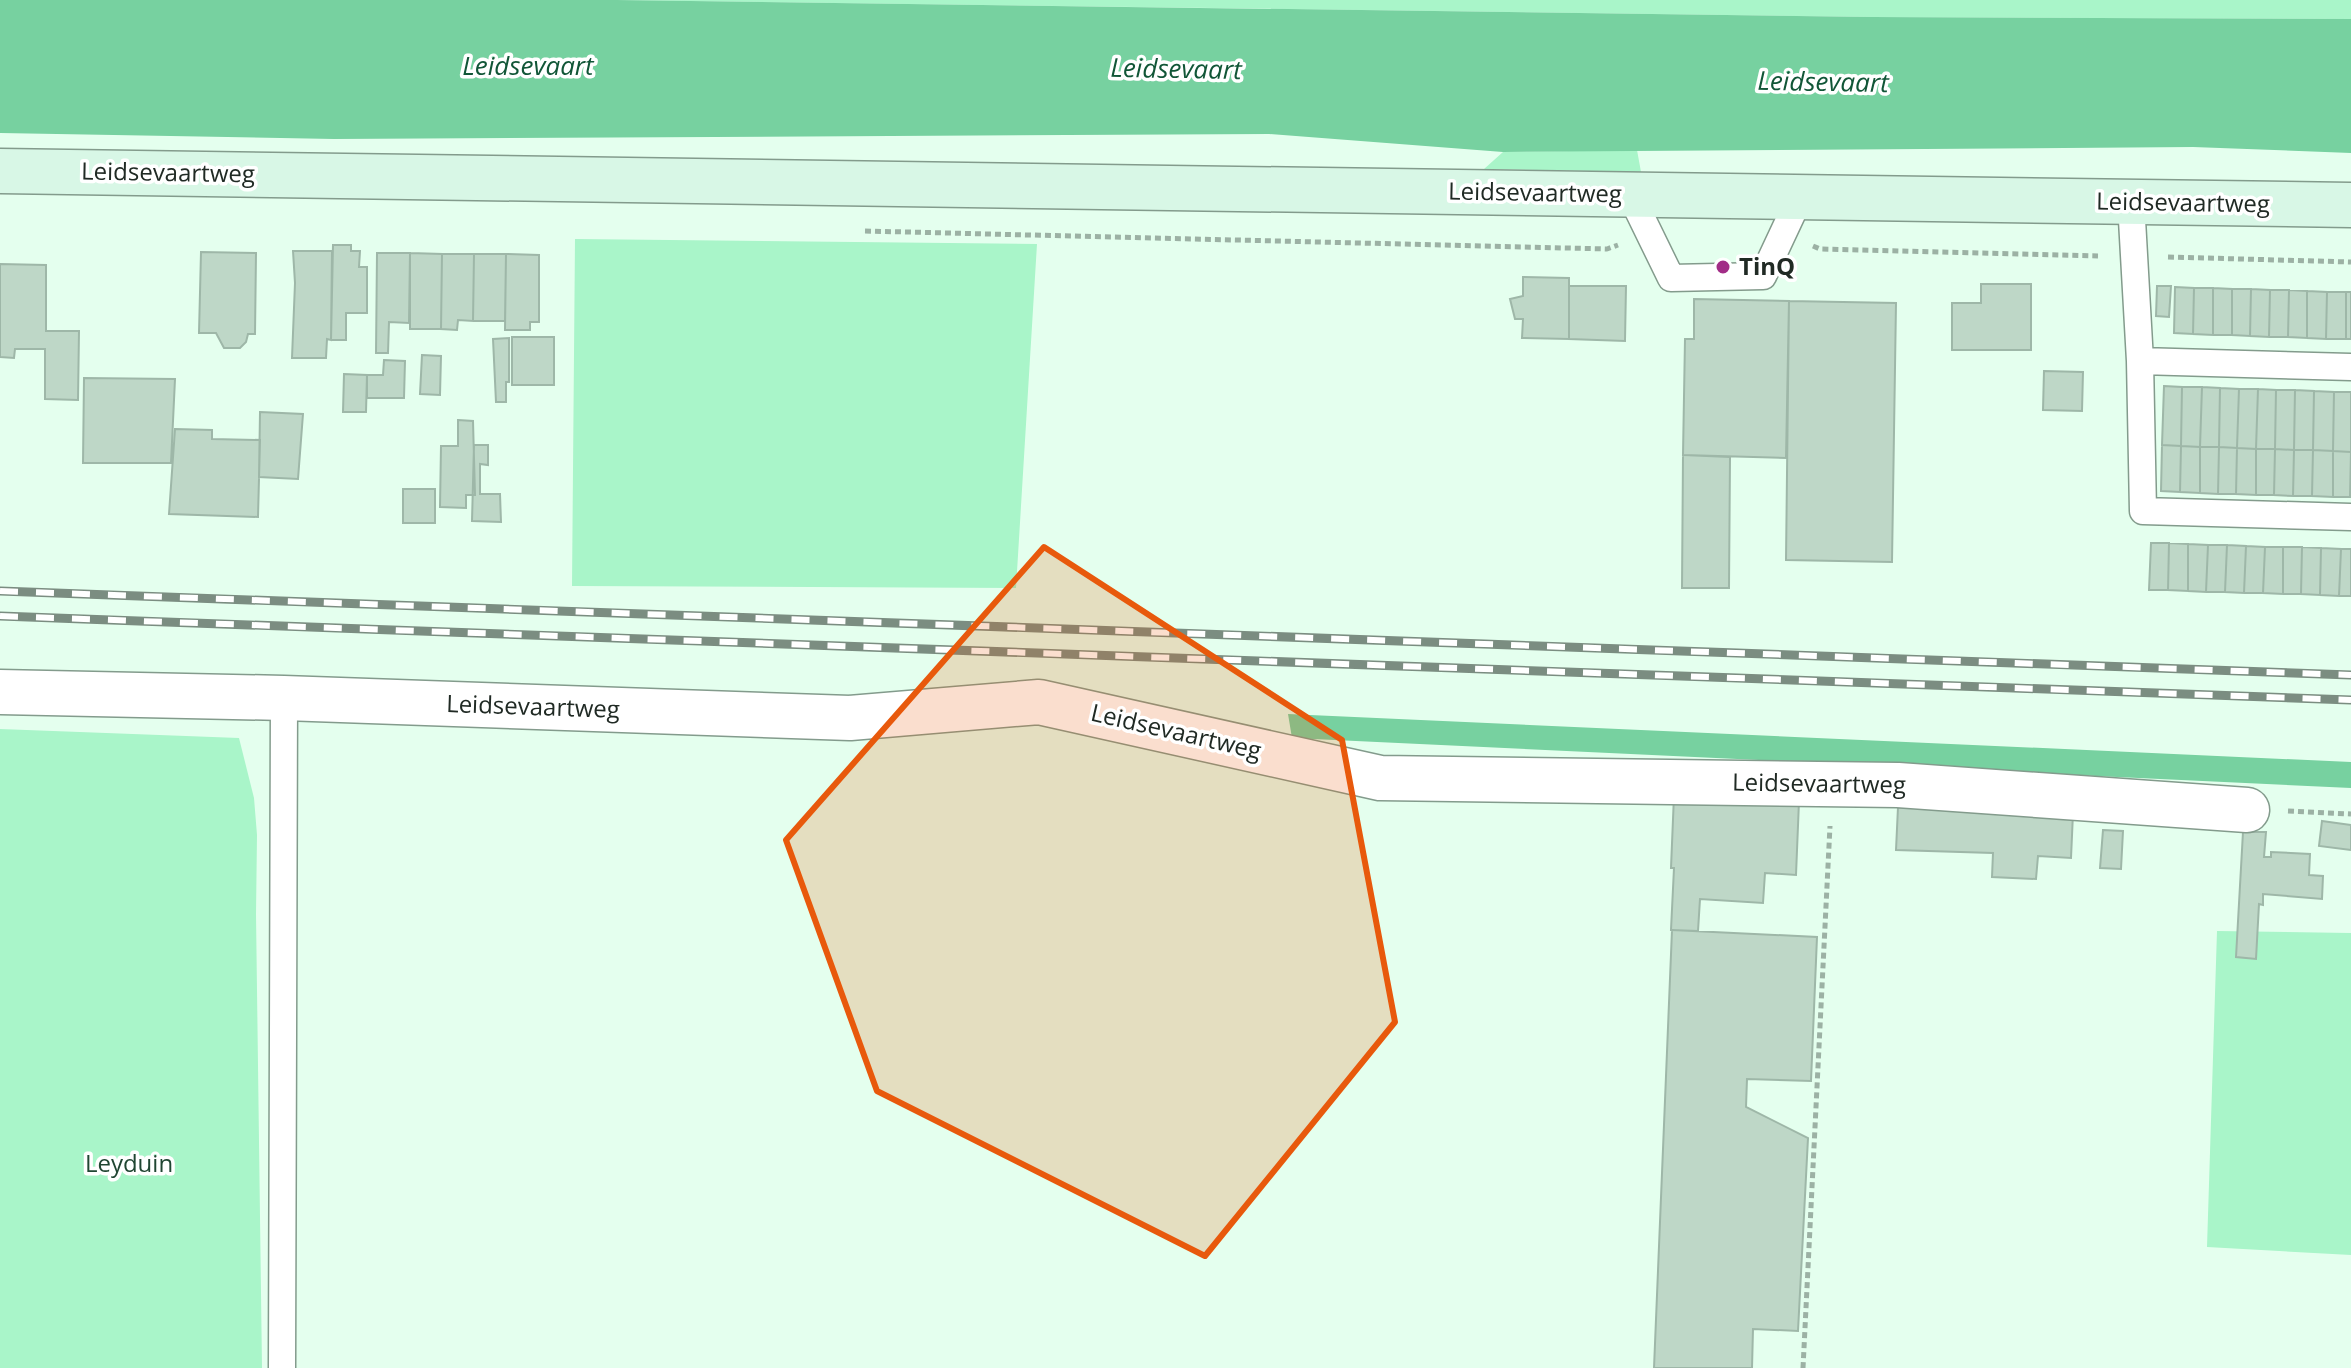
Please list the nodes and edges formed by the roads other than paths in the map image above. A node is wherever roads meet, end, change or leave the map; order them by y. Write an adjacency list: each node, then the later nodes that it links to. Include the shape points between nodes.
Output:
1 (0, 171): 2 (street, Leidsevaartweg)
2 (1630, 194): 3 (street, Leidsevaartweg); 3 (lane, via 1671,278 1763,276)
3 (1800, 197): 4 (street, Leidsevaartweg)
4 (2131, 202): 5 (street, Leidsevaartweg); 6 (lane)
5 (2351, 205)
6 (2140, 361): 7 (lane); 8 (lane, via 2143,511)
7 (2351, 367)
8 (2351, 517)
9 (0, 692): 10 (street, Leidsevaartweg)
10 (284, 698): 11 (street, Leidsevaartweg, via 850,718 1039,702 1380,778 1898,785); 12 (lane)
11 (2247, 810)
12 (282, 1368)

